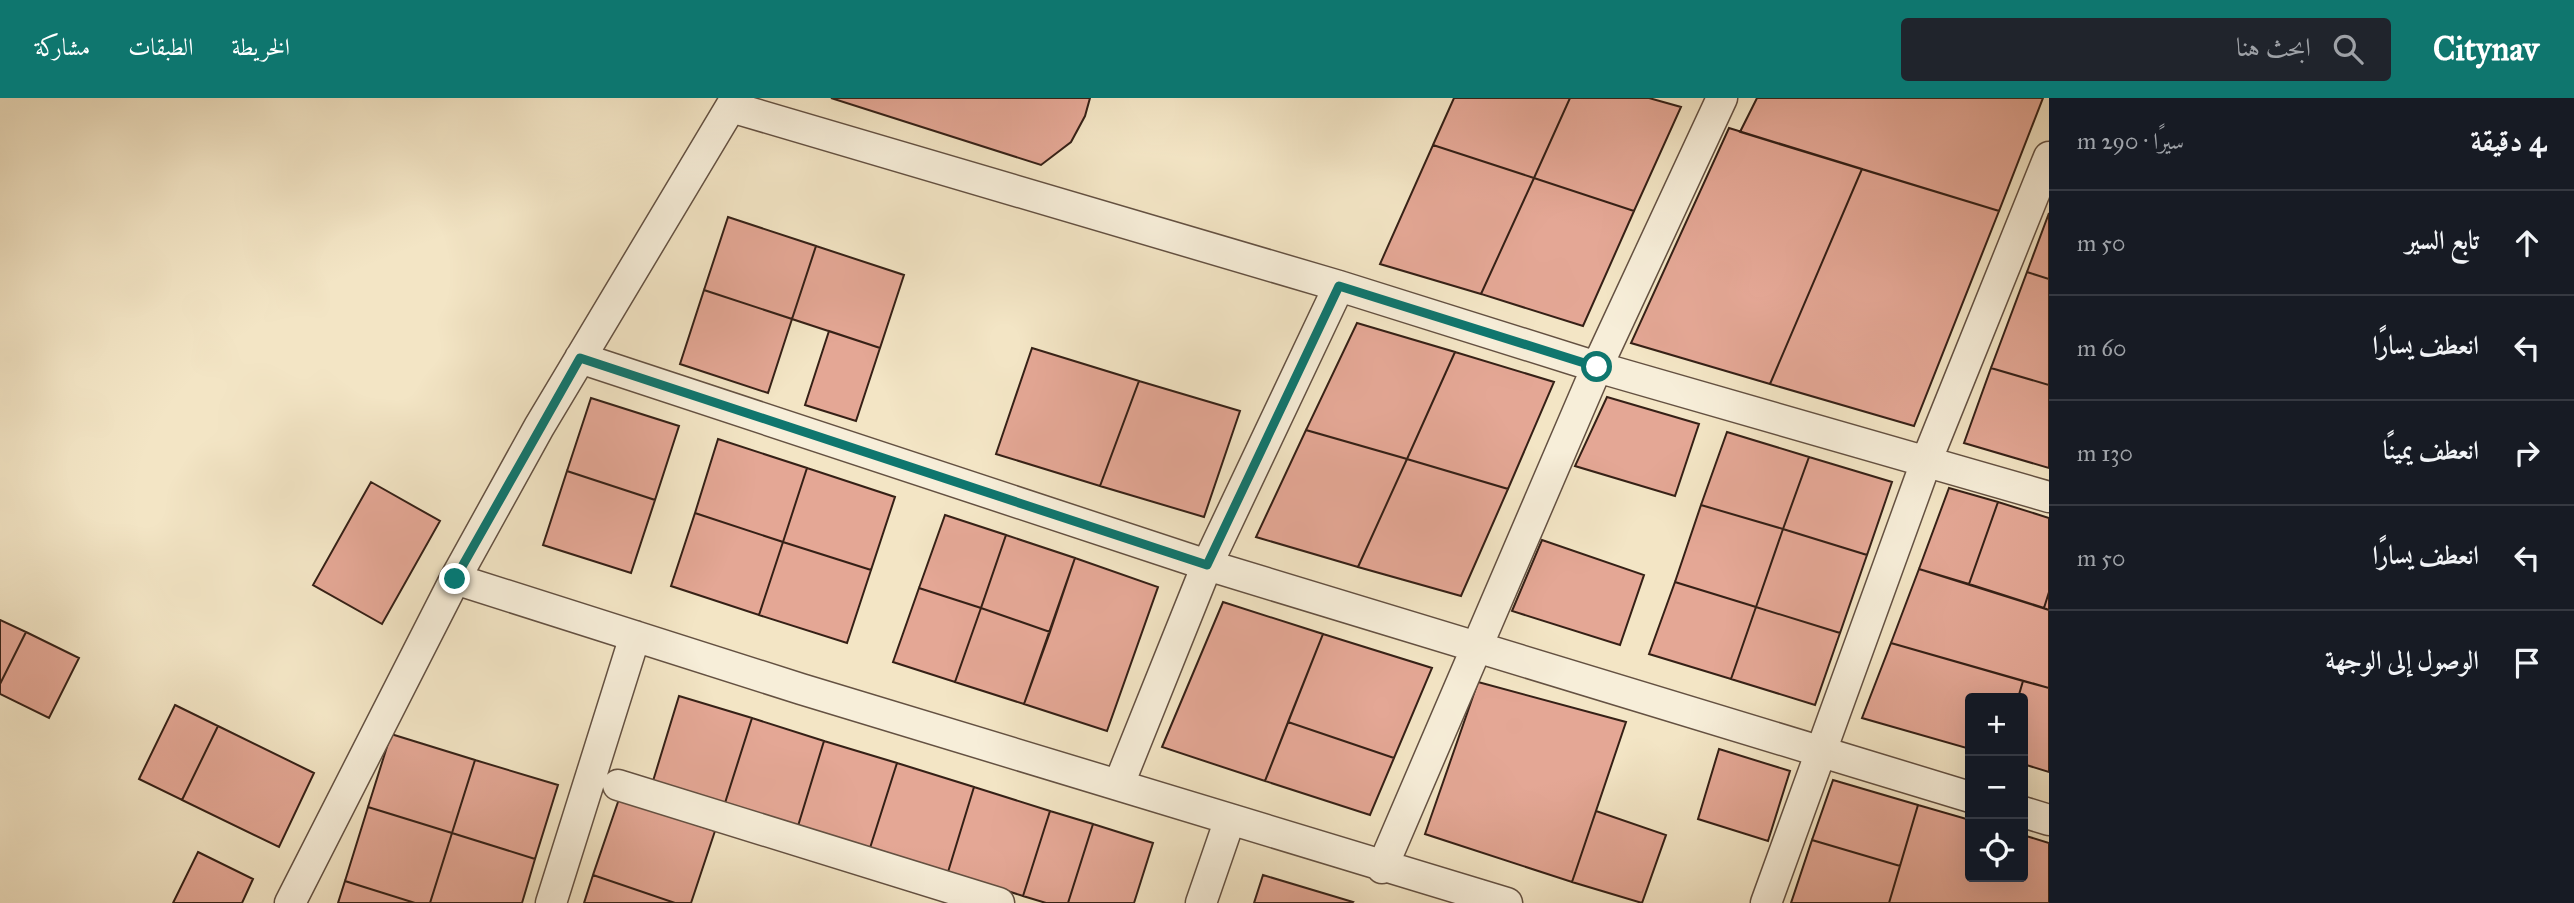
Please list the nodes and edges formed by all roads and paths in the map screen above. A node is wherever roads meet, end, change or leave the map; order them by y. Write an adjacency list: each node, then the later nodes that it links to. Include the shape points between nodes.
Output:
1 (1722, 98): 6 (street)
2 (733, 102): 4 (street); 5 (street)
3 (2049, 157): 7 (street)
4 (1339, 286): 6 (street); 9 (street)
5 (580, 358): 9 (street); 10 (street)
6 (1597, 367): 7 (street); 12 (street)
7 (1926, 462): 8 (street); 13 (street)
8 (2049, 497)
9 (1207, 565): 12 (street); 14 (street)
10 (455, 579): 11 (street); 21 (street)
11 (635, 636): 14 (street); 22 (street)
12 (1475, 649): 13 (street); 20 (street)
13 (1821, 753): 16 (street); 26 (street)
14 (1119, 784): 18 (street)
15 (618, 785): 23 (street)
16 (1965, 796)
17 (2028, 814): 19 (street)
18 (1230, 819): 20 (street); 24 (street)
19 (2049, 820)
20 (1382, 867): 25 (street)
21 (290, 903)
22 (551, 903)
23 (999, 903)
24 (1201, 903)
25 (1507, 903)
26 (1766, 903)

